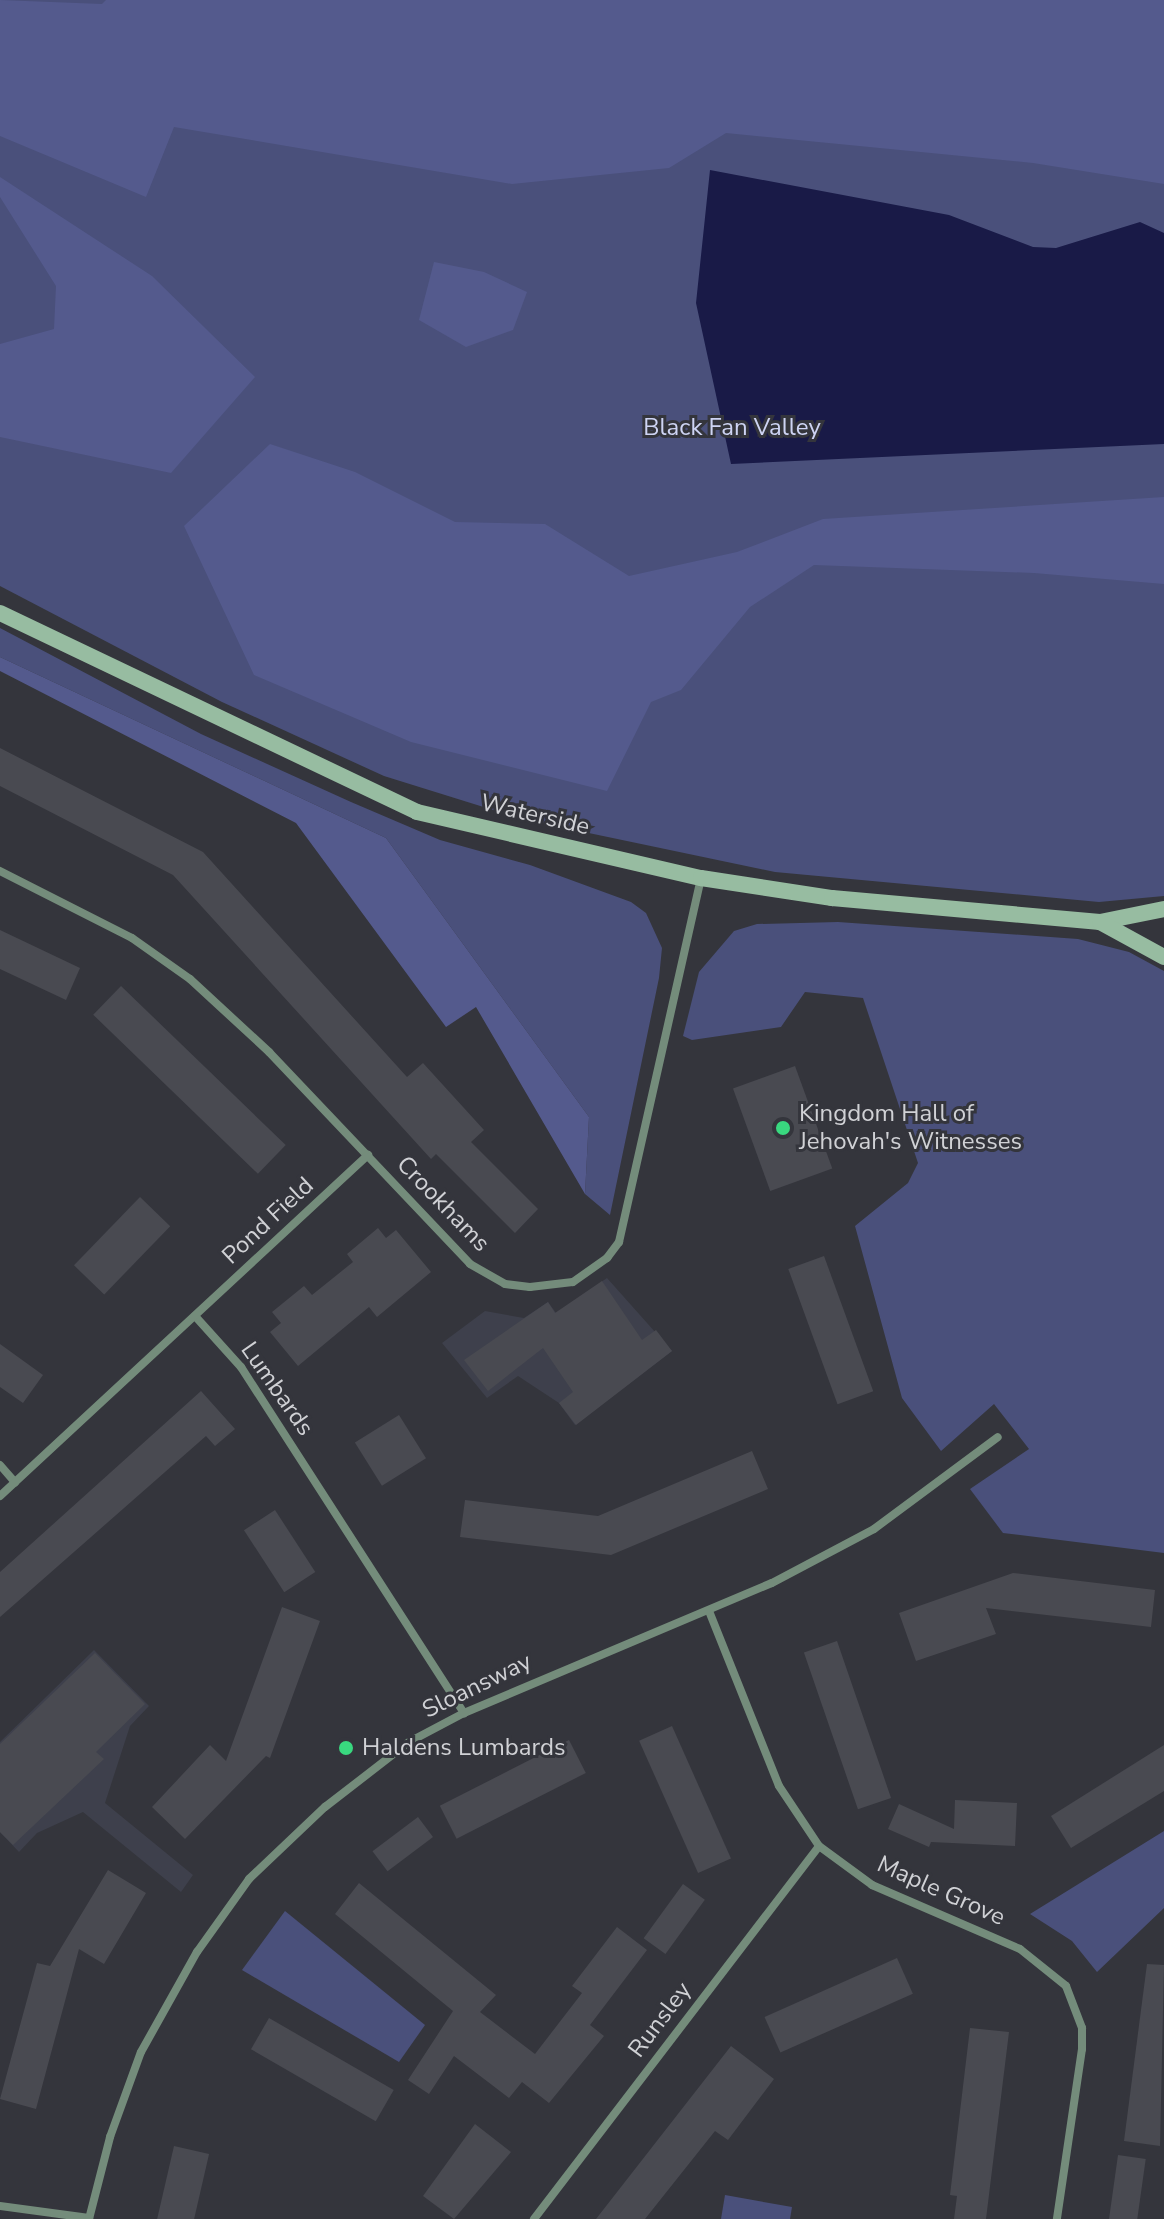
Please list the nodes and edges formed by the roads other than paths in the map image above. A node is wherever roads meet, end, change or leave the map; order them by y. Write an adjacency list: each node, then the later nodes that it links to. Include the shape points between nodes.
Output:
1 (0, 613): 3 (main road, Waterside, via 417,812)
2 (0, 871): 7 (street, Crookhams, via 132,938 190,979)
3 (701, 878): 5 (main road, Waterside, via 832,898); 7 (street, Crookhams, via 619,1242 593,1270 554,1286 505,1284 488,1277)
4 (1164, 909): 5 (main road, Waterside)
5 (1100, 922): 6 (main road, Waterside)
6 (1164, 957)
7 (368, 1155): 8 (street, Pond Field)
8 (195, 1316): 11 (street); 14 (street, Lumbards, via 241,1367)
9 (998, 1437): 13 (street, Sloansway, via 874,1529)
10 (0, 1465): 11 (street)
11 (15, 1482): 12 (street)
12 (0, 1496)
13 (709, 1611): 14 (street, Sloansway, via 604,1650); 15 (street, Maple Grove, via 779,1786)
14 (464, 1713): 17 (street, Sloansway, via 373,1768 249,1879 197,1952 141,2052 110,2137)
15 (819, 1846): 18 (street, Runsley); 19 (street, Maple Grove, via 872,1885 1020,1949 1066,1986 1082,2028 1082,2049)
16 (0, 2206): 17 (street)
17 (89, 2218)
18 (534, 2219)
19 (1057, 2219)

